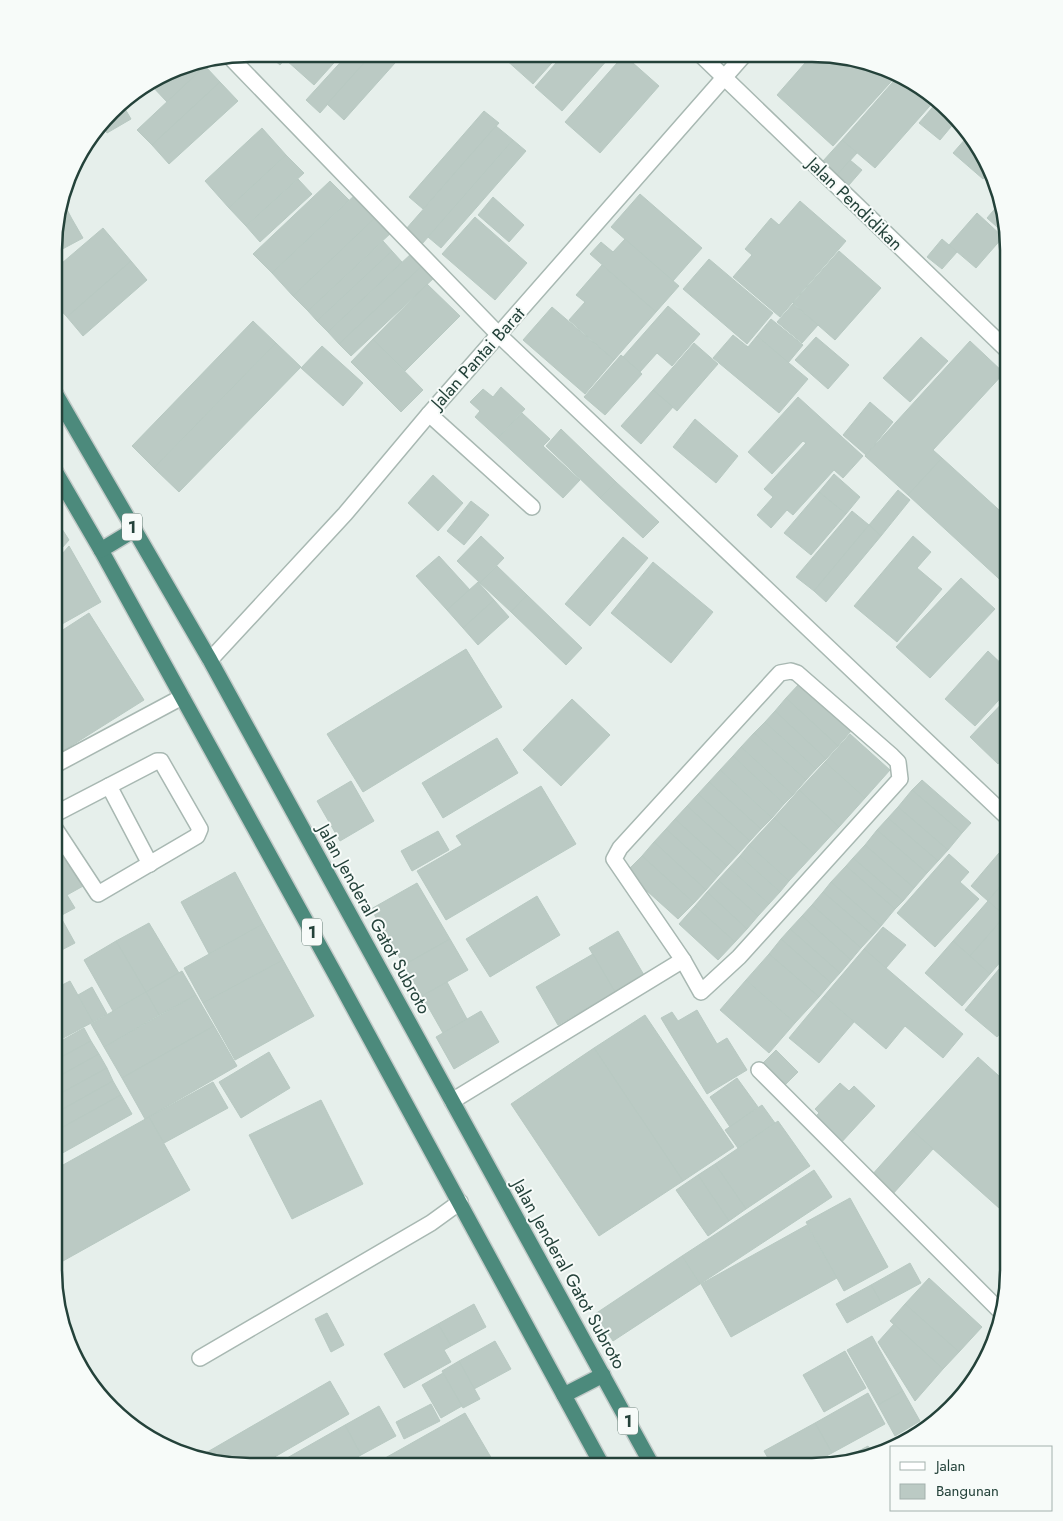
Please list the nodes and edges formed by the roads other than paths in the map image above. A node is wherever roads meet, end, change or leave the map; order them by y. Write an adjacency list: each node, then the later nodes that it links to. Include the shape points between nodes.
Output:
1 (708, 62): 4 (street, Jalan Pendidikan)
2 (738, 62): 4 (street, Jalan Pantai Barat)
3 (236, 63): 5 (street)
4 (724, 78): 5 (street, Jalan Pantai Barat); 6 (street, Jalan Pendidikan)
5 (499, 335): 8 (street, Jalan Pantai Barat); 18 (street)
6 (1000, 343)
7 (62, 405): 11 (highway, Jalan Jenderal Gatot Subroto / 1)
8 (429, 414): 10 (street); 13 (street, Jalan Pantai Barat, via 344,514)
9 (62, 483): 12 (highway, 1)
10 (532, 507)
11 (134, 530): 12 (highway); 13 (highway, Jalan Jenderal Gatot Subroto / 1)
12 (101, 550): 14 (highway, 1)
13 (210, 660): 23 (highway, Jalan Jenderal Gatot Subroto / 1)
14 (182, 697): 15 (street); 24 (highway, 1)
15 (62, 761)
16 (108, 786): 17 (street); 20 (street); 20 (street, via 161,761 200,829 197,836)
17 (62, 810)
18 (1000, 810)
19 (62, 839): 20 (street, via 98,894)
20 (150, 864)
21 (683, 960): 21 (street, via 702,992 739,957 900,779 898,762 797,673 780,673 616,853 614,859 618,867); 23 (street)
22 (759, 1070): 25 (street)
23 (452, 1101): 27 (highway, Jalan Jenderal Gatot Subroto / 1)
24 (460, 1202): 26 (street, via 431,1223); 28 (highway, 1)
25 (997, 1308)
26 (200, 1358)
27 (603, 1375): 28 (highway); 30 (highway, Jalan Jenderal Gatot Subroto / 1)
28 (564, 1395): 29 (highway, 1)
29 (599, 1458)
30 (648, 1458)

